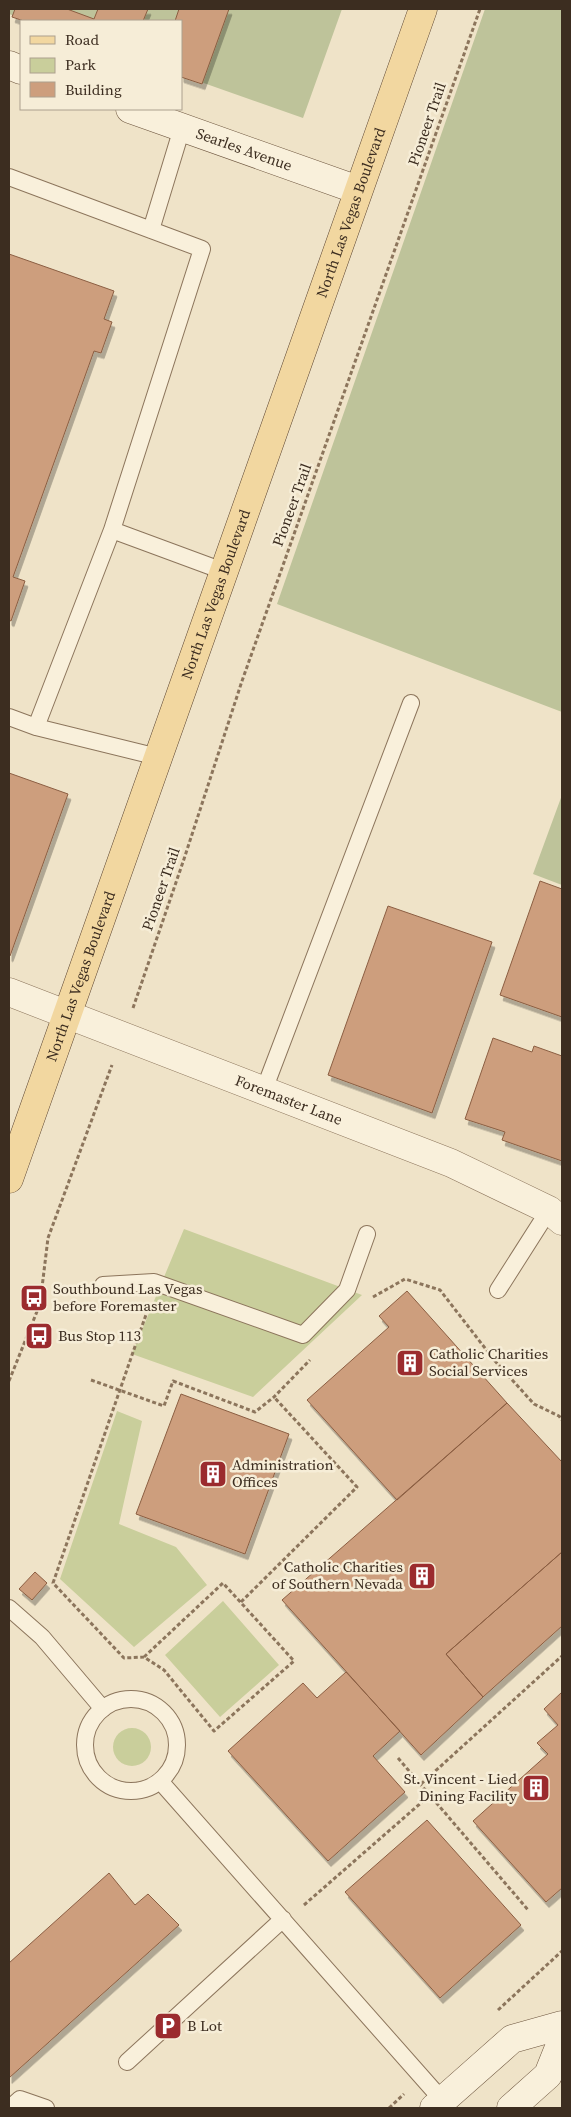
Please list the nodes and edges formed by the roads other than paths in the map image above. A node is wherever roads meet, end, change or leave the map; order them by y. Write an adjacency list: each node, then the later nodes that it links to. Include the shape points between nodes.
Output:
1 (423, 9): 5 (main road, North Las Vegas Boulevard)
2 (133, 110): 3 (street, Searles Avenue)
3 (182, 128): 5 (street, Searles Avenue); 6 (lane)
4 (9, 177): 6 (lane)
5 (358, 190): 8 (main road, North Las Vegas Boulevard)
6 (151, 230): 7 (lane, via 202,248)
7 (112, 530): 8 (lane); 11 (lane)
8 (223, 571): 12 (main road, North Las Vegas Boulevard)
9 (411, 703): 15 (lane)
10 (9, 717): 11 (lane)
11 (36, 726): 12 (lane)
12 (158, 757): 14 (main road, North Las Vegas Boulevard)
13 (9, 992): 14 (street, Foremaster Lane)
14 (66, 1013): 15 (street, Foremaster Lane); 16 (main road, North Las Vegas Boulevard)
15 (264, 1090): 17 (street, Foremaster Lane, via 451,1163)
16 (9, 1179)
17 (556, 1216): 20 (lane)
18 (367, 1234): 19 (lane, via 347,1290 303,1336 154,1282)
19 (102, 1286)
20 (498, 1290)
21 (9, 1608): 22 (lane, via 42,1637)
22 (103, 1709): 23 (lane, via 122,1700 137,1699 163,1712 177,1740 170,1770); 23 (lane, via 89,1727 85,1741 92,1769 115,1788 130,1791)
23 (160, 1781): 24 (lane)
24 (283, 1919): 27 (lane); 28 (lane)
25 (562, 2025): 28 (street, via 512,2039)
26 (562, 2040): 31 (street, via 548,2075)
27 (128, 2062)
28 (438, 2104)
29 (10, 2108): 30 (lane, via 20,2099)
30 (46, 2108)
31 (511, 2108)

